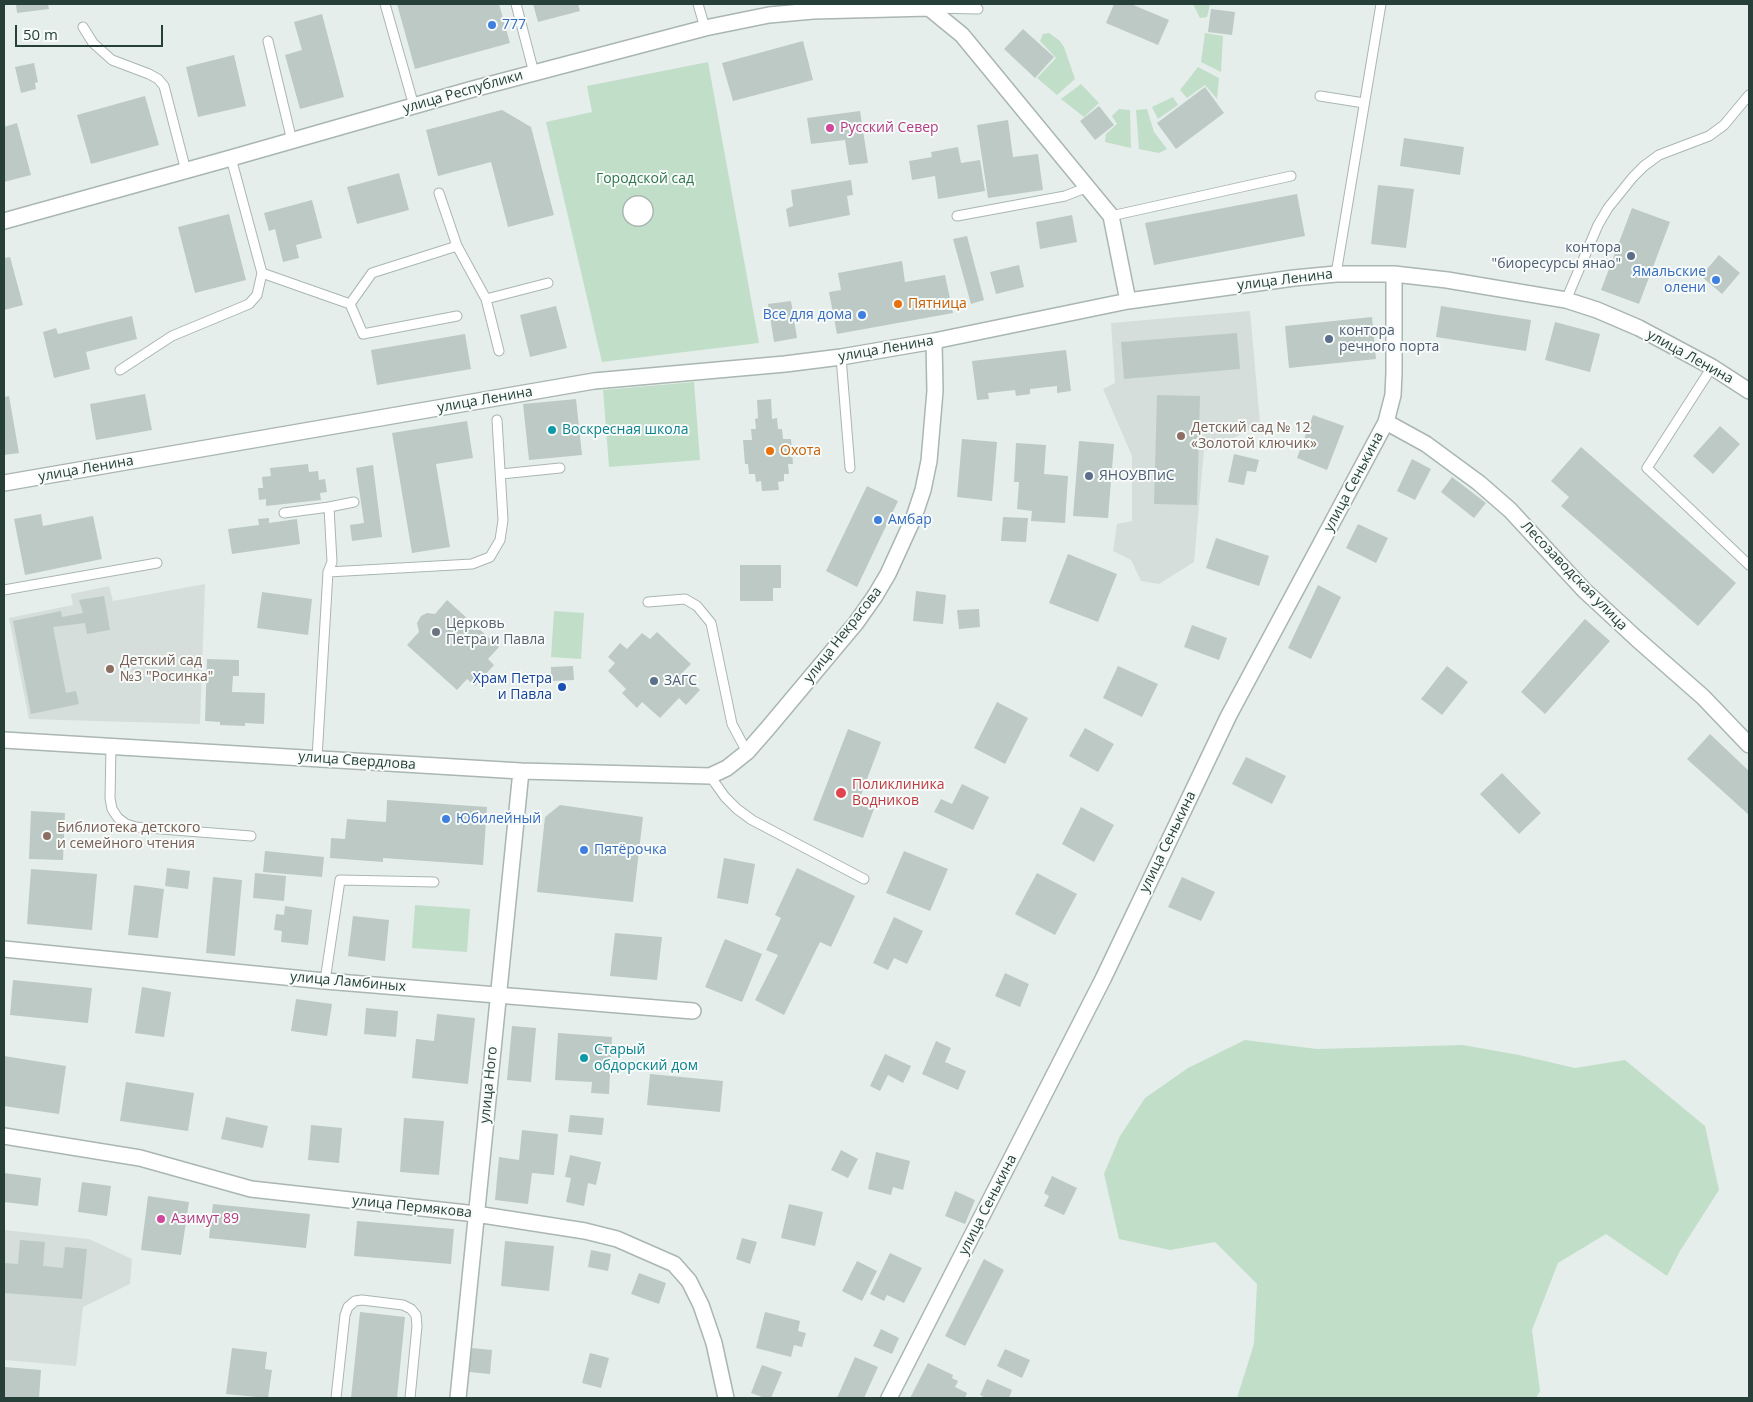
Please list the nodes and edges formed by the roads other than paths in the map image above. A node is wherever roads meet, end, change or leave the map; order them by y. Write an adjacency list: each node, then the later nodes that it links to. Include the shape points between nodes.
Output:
1 (385, 4): 16 (lane)
2 (516, 4): 12 (lane)
3 (698, 4): 10 (lane)
4 (1381, 4): 15 (lane)
5 (867, 6): 6 (street, улица Республики); 7 (street, улица Республики)
6 (829, 7): 10 (street, улица Республики)
7 (929, 8): 8 (lane); 21 (street, via 962,35)
8 (978, 9)
9 (83, 27): 19 (lane, via 93,43 112,60 149,74 164,86)
10 (705, 28): 12 (street, улица Республики)
11 (268, 41): 17 (lane)
12 (534, 73): 16 (street, улица Республики)
13 (1320, 96): 15 (lane)
14 (1749, 96): 32 (lane, via 1734,115 1709,136 1660,155 1633,177 1598,225)
15 (1364, 103): 28 (lane)
16 (414, 106): 17 (street, улица Республики)
17 (292, 141): 18 (street, улица Республики)
18 (231, 158): 19 (street, улица Республики); 27 (lane)
19 (186, 171): 25 (street, улица Республики)
20 (1291, 176): 24 (lane)
21 (1088, 187): 23 (lane, via 1064,196); 24 (street)
22 (440, 193): 26 (lane)
23 (957, 216)
24 (1111, 216): 33 (street)
25 (4, 221)
26 (457, 246): 31 (lane); 34 (lane, via 372,273)
27 (262, 273): 34 (lane); 40 (lane, via 257,295 249,304 172,336)
28 (1336, 274): 29 (street, улица Ленина); 33 (street, улица Ленина)
29 (1394, 274): 32 (street, улица Ленина); 43 (street, улица Сенькина, via 1393,395)
30 (548, 283): 31 (lane)
31 (486, 299): 37 (lane)
32 (1566, 300): 39 (street, улица Ленина, via 1639,328)
33 (1128, 301): 36 (street, улица Ленина)
34 (350, 304): 35 (lane, via 363,334)
35 (457, 316)
36 (934, 341): 38 (street, улица Ленина); 59 (street, улица Некрасова, via 935,391 929,461 920,499 902,544 875,596 856,623)
37 (499, 351)
38 (841, 357): 45 (lane); 47 (street, улица Ленина, via 594,381)
39 (1712, 367): 41 (street, улица Ленина); 52 (lane, via 1647,468)
40 (120, 370)
41 (1749, 391)
42 (497, 420): 46 (lane)
43 (1386, 422): 57 (street, Лесозаводская улица, via 1426,444 1510,510 1584,590 1703,697); 76 (street, улица Сенькина, via 1229,715 1103,979)
44 (560, 468): 46 (lane)
45 (850, 468)
46 (502, 474): 53 (lane, via 504,520 500,540 490,557 472,564)
47 (4, 483)
48 (354, 502): 49 (lane)
49 (329, 507): 50 (lane); 53 (lane, via 332,562)
50 (284, 513)
51 (157, 563): 54 (lane)
52 (1749, 565)
53 (328, 572): 60 (lane)
54 (4, 590)
55 (648, 602): 59 (lane, via 685,599 697,606 711,623 732,724)
56 (4, 740): 58 (street, улица Свердлова)
57 (1749, 745)
58 (111, 746): 60 (street, улица Свердлова); 63 (lane, via 112,809 126,824)
59 (747, 752): 62 (street, улица Некрасова, via 727,768)
60 (317, 758): 61 (street, улица Свердлова)
61 (522, 771): 62 (street, улица Свердлова); 68 (street, улица Ного)
62 (710, 776): 64 (lane, via 725,797 752,820)
63 (251, 836)
64 (864, 879)
65 (434, 882): 67 (lane, via 340,880)
66 (4, 950): 67 (street, улица Ламбиных)
67 (325, 980): 68 (street, улица Ламбиных)
68 (498, 995): 69 (street, улица Ламбиных); 71 (street, улица Ного)
69 (693, 1011)
70 (4, 1136): 71 (street, улица Пермякова, via 140,1158 251,1189)
71 (476, 1214): 74 (street, улица Ного); 75 (street, улица Пермякова, via 617,1239 674,1264 689,1281 701,1305 714,1343)
72 (336, 1398): 73 (lane, via 345,1315 348,1307 362,1300 403,1305 416,1315)
73 (410, 1398)
74 (458, 1398)
75 (726, 1398)
76 (888, 1398)

